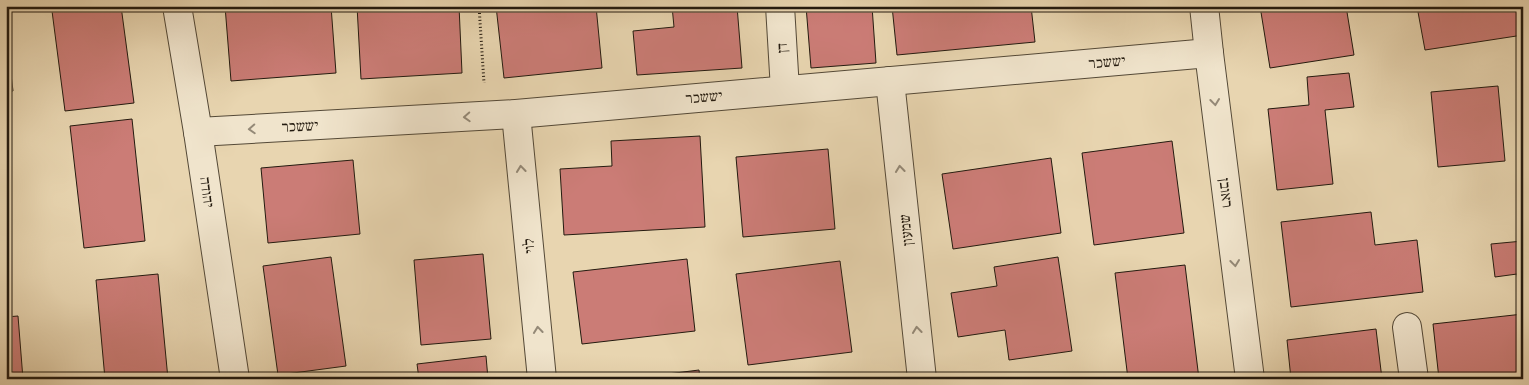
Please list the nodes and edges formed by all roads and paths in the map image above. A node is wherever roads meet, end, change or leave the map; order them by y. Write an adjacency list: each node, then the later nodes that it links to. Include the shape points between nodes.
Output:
1 (178, 6): 10 (street, יהודה)
2 (479, 6): 9 (path)
3 (780, 6): 7 (street, דן)
4 (1204, 6): 5 (street, ראובן)
5 (1208, 53): 6 (street, יששכר); 15 (street, ראובן, one-way to 15)
6 (890, 81): 7 (street, יששכר); 14 (street, שמעון, one-way to 6)
7 (785, 90): 8 (street, יששכר)
8 (516, 114): 9 (street, יששכר); 13 (street, לוי, one-way to 8)
9 (486, 116): 10 (street, יששכר, one-way to 10)
10 (198, 132): 12 (street, יהודה)
11 (1407, 327): 16 (street)
12 (235, 379)
13 (542, 379)
14 (922, 379)
15 (1250, 379)
16 (1414, 379)

